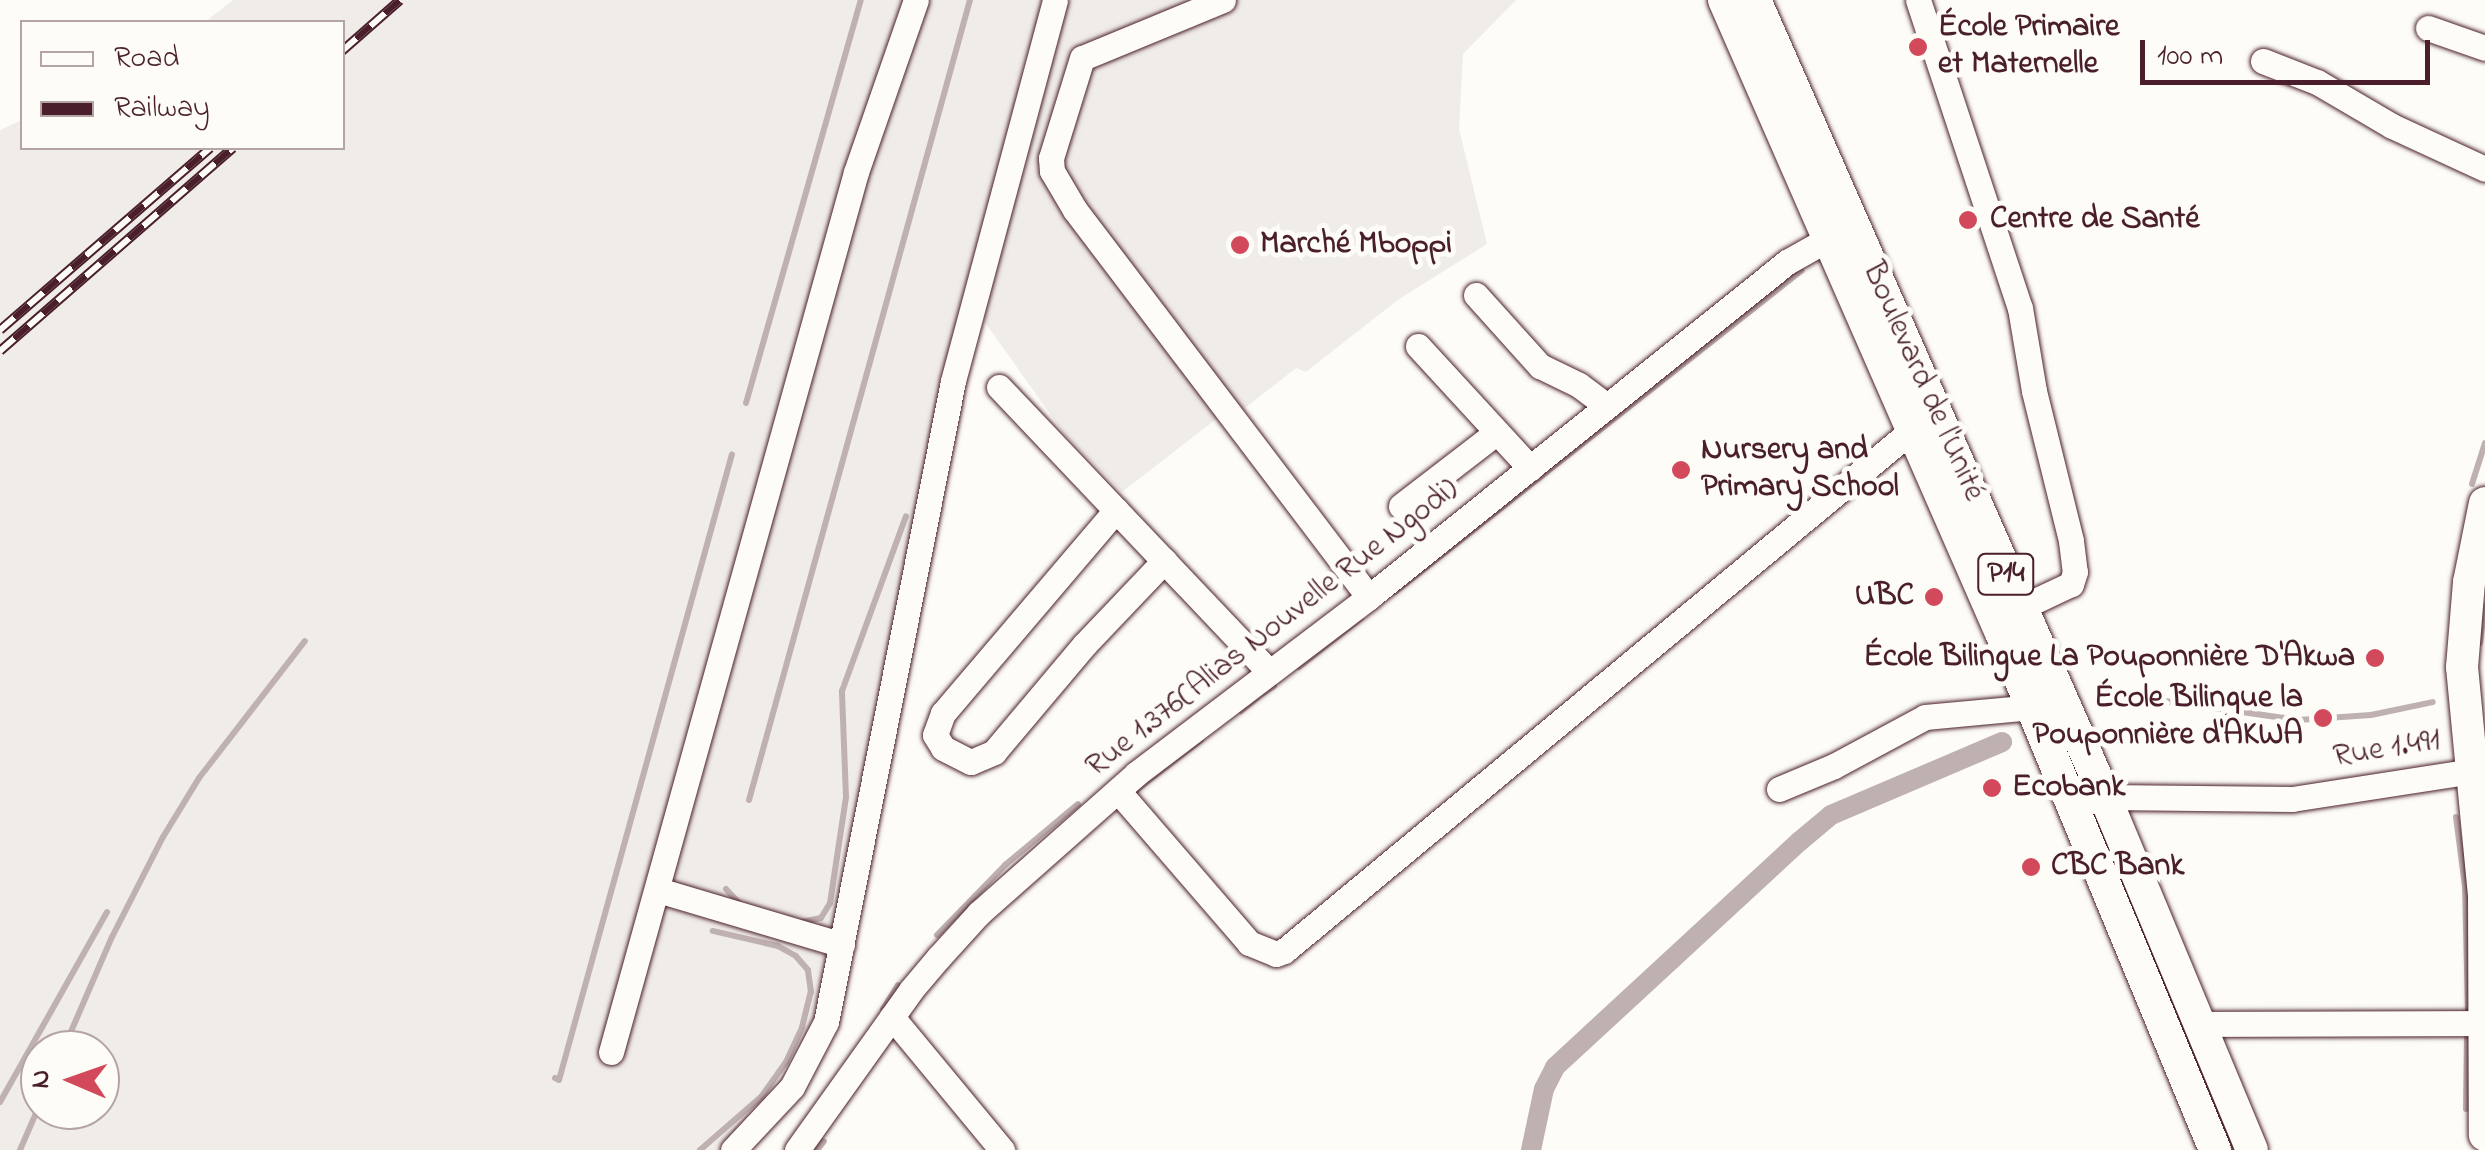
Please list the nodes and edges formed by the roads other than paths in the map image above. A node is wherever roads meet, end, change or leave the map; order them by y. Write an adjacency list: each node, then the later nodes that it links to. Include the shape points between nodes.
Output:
1 (916, 0): 32 (street, via 856,172)
2 (1055, 0): 33 (street, via 952,381)
3 (1223, 0): 23 (street, via 1082,58 1052,171)
4 (1724, 0): 11 (main road, Boulevard de l'Unité / P14)
5 (1756, 0): 11 (main road, Boulevard de l'Unité / P14)
6 (1918, 0): 24 (street, via 2020,308 2071,541 2076,572 2070,584)
7 (2428, 28): 8 (street)
8 (2485, 48)
9 (2263, 61): 10 (street)
10 (2485, 169)
11 (1840, 232): 15 (street, Rue 1.376(Alias Nouvelle Rue Ngodi), via 1786,262); 16 (main road, Boulevard de l'Unité / P14); 24 (main road, Boulevard de l'Unité / P14)
12 (1476, 295): 15 (street, via 1540,366)
13 (1418, 346): 17 (street)
14 (999, 386): 21 (street)
15 (1606, 406): 18 (street, Rue 1.376(Alias Nouvelle Rue Ngodi))
16 (1911, 431): 27 (main road, Boulevard de l'Unité / P14); 30 (street, via 1284,951 1249,943)
17 (1497, 432): 18 (street); 20 (street)
18 (1530, 468): 23 (street, Rue 1.376(Alias Nouvelle Rue Ngodi))
19 (2485, 503): 26 (main road, via 2465,610)
20 (1400, 506)
21 (1116, 510): 22 (street); 22 (street, via 943,712 935,736 942,748 971,762 994,752)
22 (1164, 561): 25 (street)
23 (1369, 597): 25 (street, Rue 1.376(Alias Nouvelle Rue Ngodi))
24 (2020, 608): 31 (main road, Boulevard de l'Unité / P14)
25 (1269, 672): 30 (street, Rue 1.376(Alias Nouvelle Rue Ngodi))
26 (2474, 672): 28 (main road)
27 (2032, 706): 29 (street, via 1925,717); 31 (main road, Boulevard de l'Unité / P14)
28 (2479, 769): 31 (street, Rue 1.491, via 2292,798); 35 (main road)
29 (1779, 789)
30 (1118, 790): 34 (street, Rue 1.376(Alias Nouvelle Rue Ngodi), via 979,913)
31 (2089, 802): 36 (main road, Boulevard de l'Unité / P14); 42 (main road, Boulevard de l'Unité / P14)
32 (658, 890): 33 (street); 37 (street)
33 (842, 944): 39 (street, via 826,1022 810,1058)
34 (892, 1017): 40 (street, Rue 1.376(Alias Nouvelle Rue Ngodi)); 41 (street)
35 (2485, 1023): 36 (street); 38 (main road)
36 (2199, 1024): 43 (main road, Boulevard de l'Unité / P14)
37 (612, 1052)
38 (2485, 1135)
39 (733, 1150)
40 (798, 1150)
41 (1002, 1150)
42 (2215, 1150)
43 (2252, 1150)

